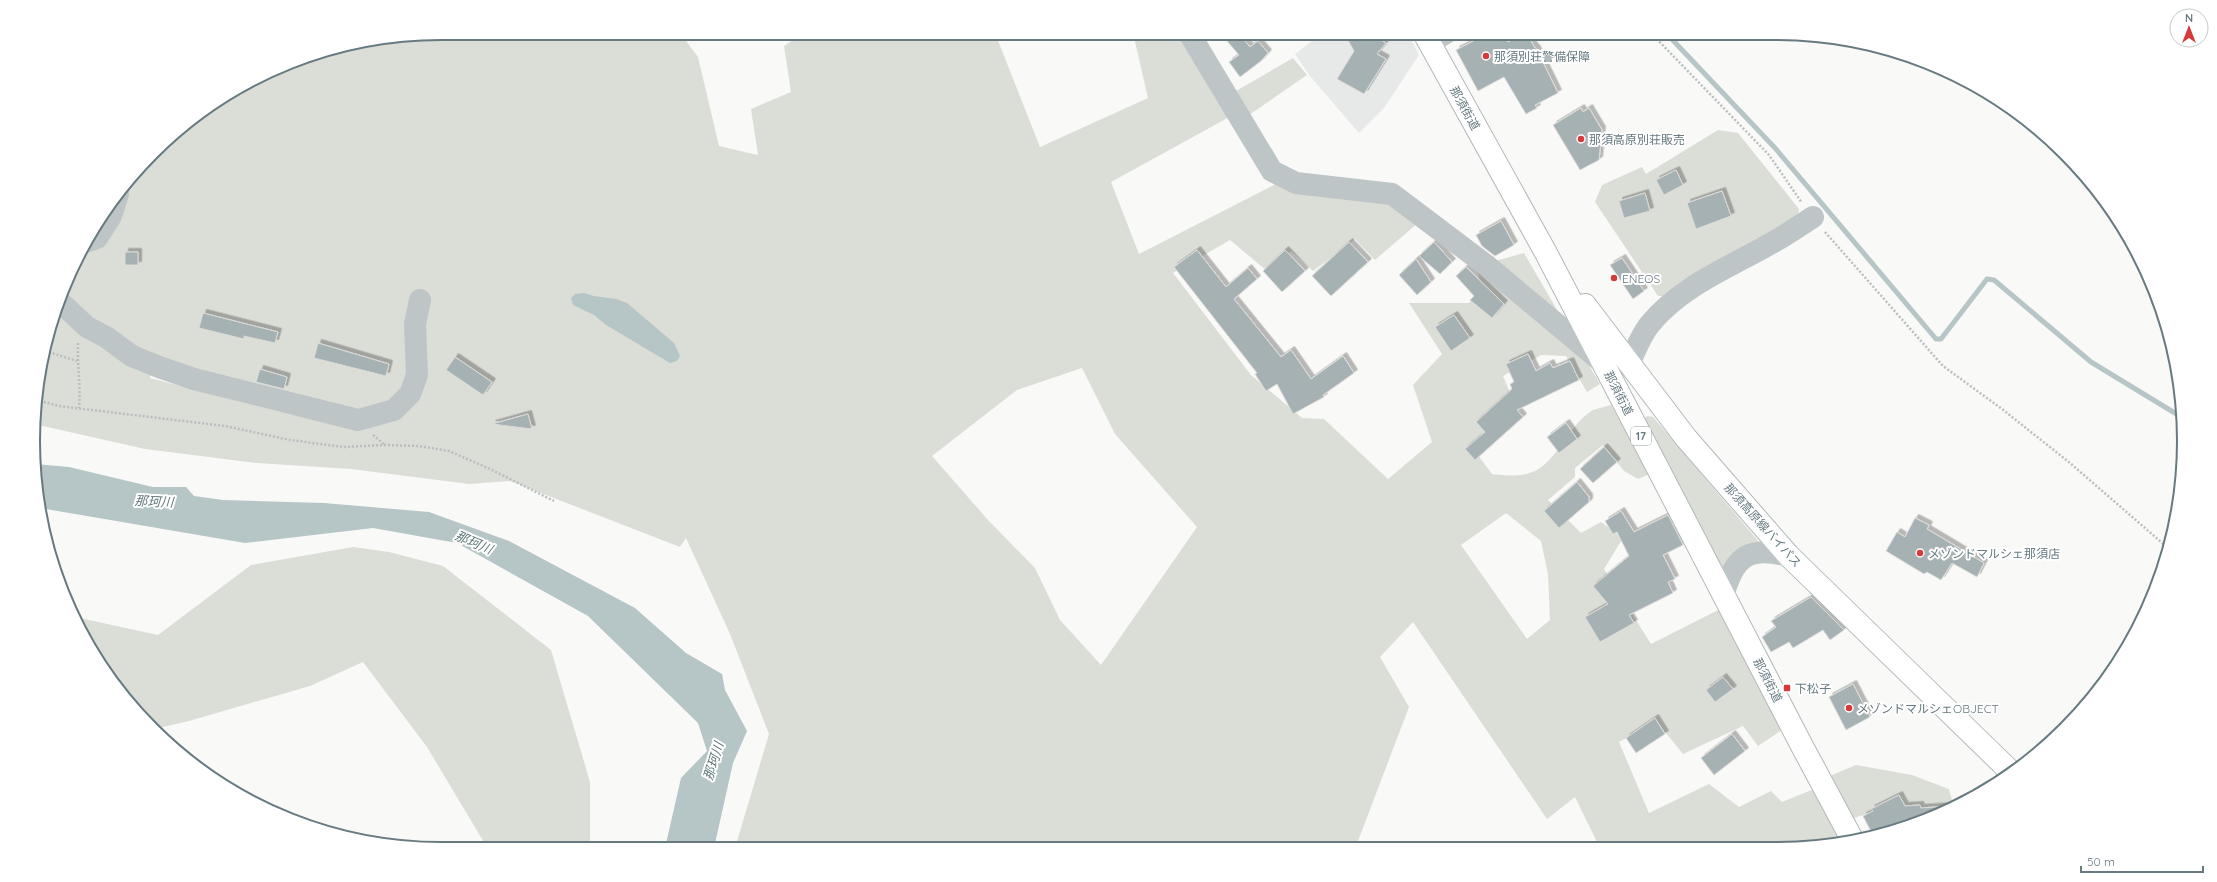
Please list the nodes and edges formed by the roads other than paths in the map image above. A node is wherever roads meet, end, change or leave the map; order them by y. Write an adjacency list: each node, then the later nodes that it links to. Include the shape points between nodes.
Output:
1 (1193, 40): 9 (street, via 1272,171 1296,183 1392,194 1486,265)
2 (1435, 40): 6 (main road, 那須街道 / 17)
3 (112, 212): 5 (street)
4 (1813, 217): 10 (street, via 1723,269 1665,308 1649,325)
5 (95, 239)
6 (1546, 253): 9 (main road, 那須街道 / 17); 10 (main road, 那須高原線バイパス / 17)
7 (420, 300): 8 (street, via 416,324 417,375 410,394 394,410 358,420 194,379 159,367 132,356 79,321)
8 (64, 306)
9 (1602, 362): 12 (main road, 那須街道 / 17)
10 (1629, 364): 11 (main road, 那須高原線バイパス / 17, via 1686,438)
11 (1789, 556): 12 (street, via 1769,551 1752,553 1738,562 1729,574); 13 (main road, 那須高原線バイパス / 17)
12 (1724, 593): 14 (main road, 那須街道 / 17)
13 (2007, 768)
14 (1850, 835)

